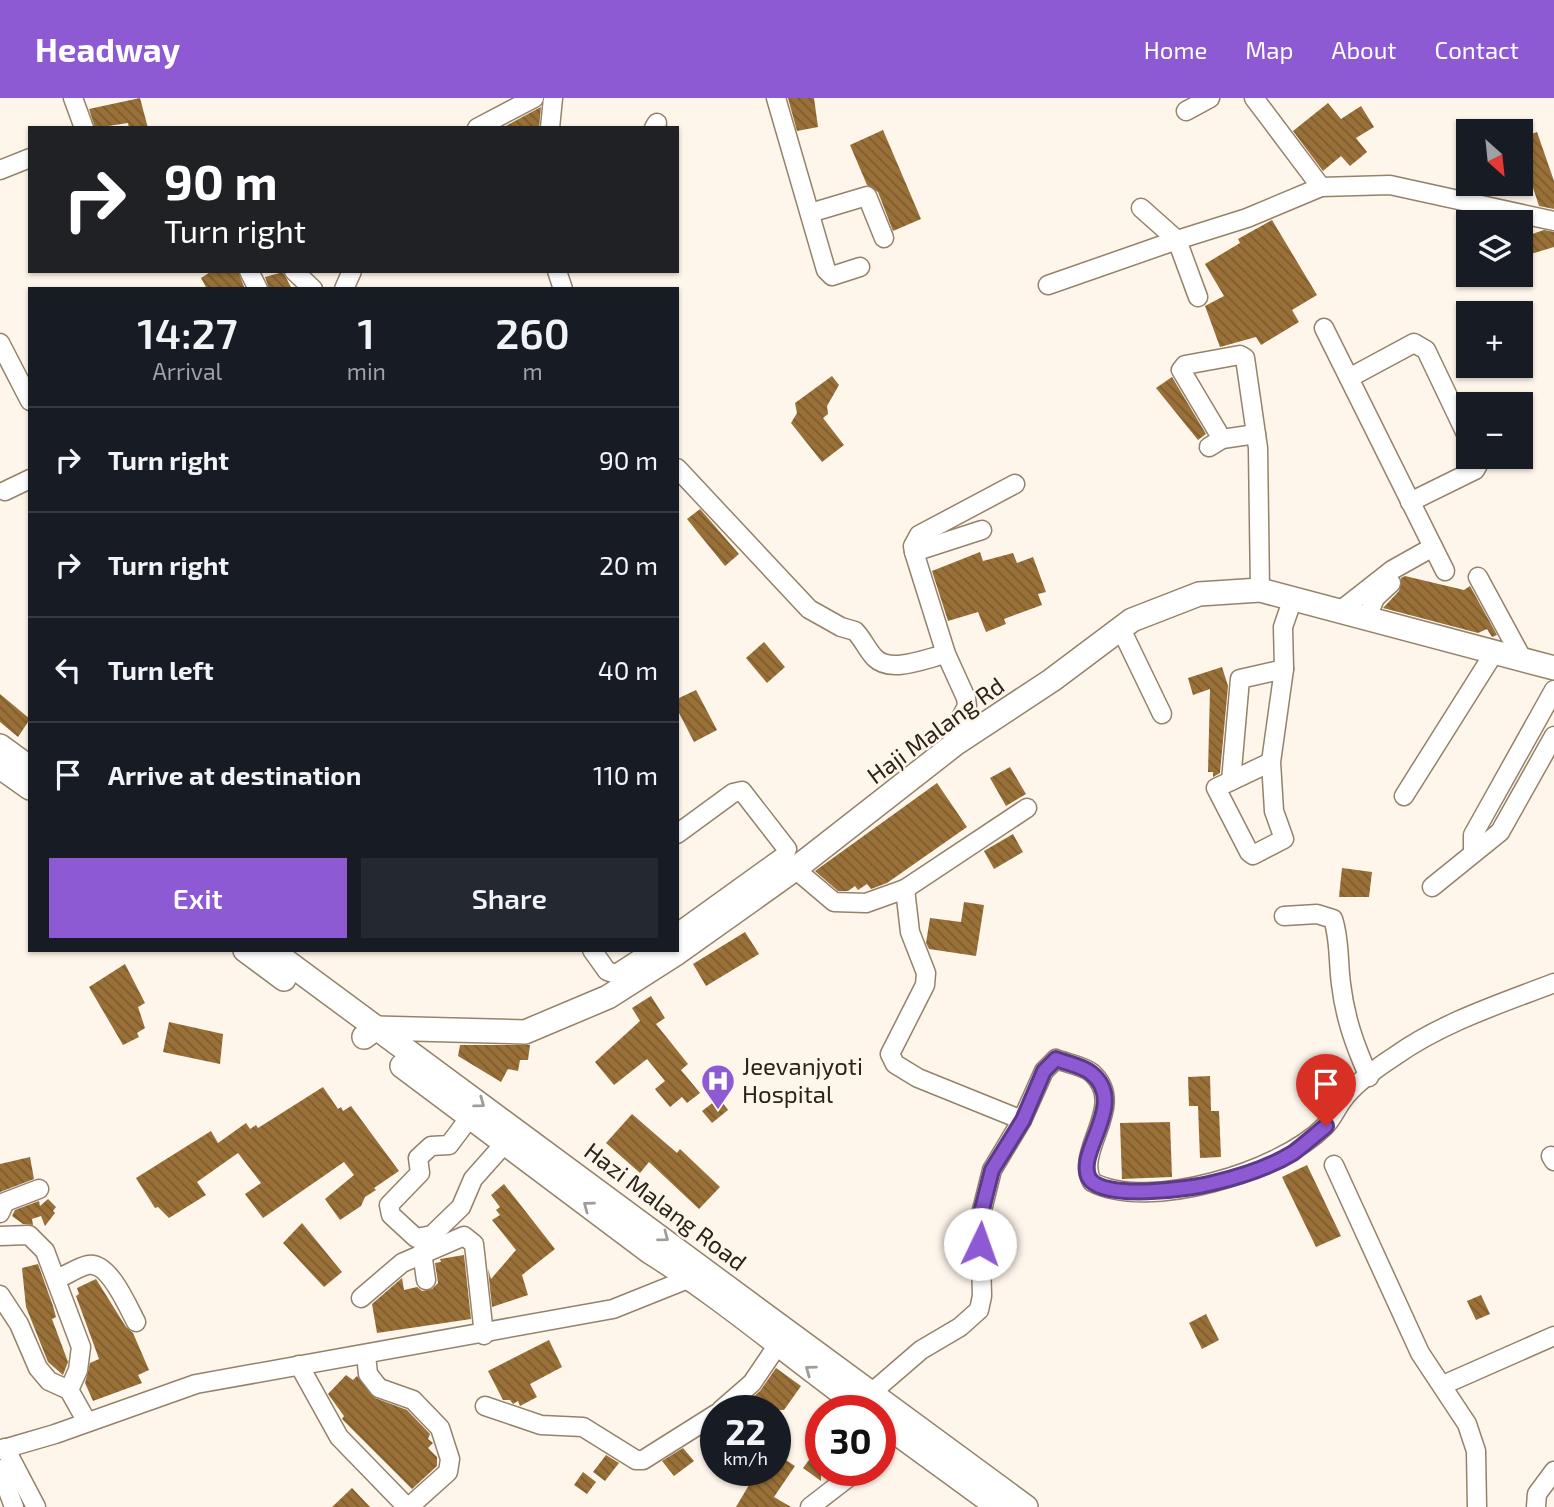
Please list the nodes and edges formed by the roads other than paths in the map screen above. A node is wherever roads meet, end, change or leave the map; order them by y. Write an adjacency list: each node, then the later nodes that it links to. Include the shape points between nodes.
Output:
1 (73, 98): 8 (street)
2 (534, 98): 9 (street)
3 (553, 98): 10 (street)
4 (776, 98): 15 (street)
5 (1210, 98): 7 (street)
6 (1254, 98): 13 (street)
7 (1186, 111)
8 (83, 126)
9 (485, 126)
10 (550, 126)
11 (28, 159): 12 (street)
12 (0, 170)
13 (1321, 187): 16 (street, via 1390,185); 18 (street, via 1247,218)
14 (1141, 208): 18 (street)
15 (810, 213): 17 (street, via 867,196); 19 (street, via 828,274)
16 (1554, 221)
17 (884, 238)
18 (1177, 240): 21 (street); 23 (street)
19 (860, 267)
20 (296, 273): 22 (street)
21 (1048, 285)
22 (311, 287)
23 (1198, 297)
24 (1324, 328): 26 (street)
25 (0, 343): 27 (street)
26 (1349, 378): 28 (street, via 1419,344); 35 (street)
27 (28, 397)
28 (1456, 413)
29 (1256, 435): 29 (street, via 1243,355 1185,365 1181,373 1216,443); 42 (street)
30 (1476, 469): 35 (street)
31 (679, 470): 48 (street, via 809,609 855,631 875,658 896,665)
32 (28, 479): 34 (street)
33 (1016, 484): 38 (street, via 919,536)
34 (5, 491)
35 (1410, 502): 37 (street)
36 (982, 530): 38 (street)
37 (1433, 547): 39 (street); 44 (street, via 1392,570)
38 (914, 552): 48 (street)
39 (1445, 571)
40 (1478, 577): 49 (street)
41 (1391, 583): 45 (street, via 1375,598)
42 (1260, 590): 43 (main road, Haji Malang Rd); 46 (main road, Haji Malang Rd, via 1199,594 1132,620)
43 (1293, 598): 44 (main road, Haji Malang Rd); 51 (street, via 1283,626)
44 (1340, 610): 45 (main road, Haji Malang Rd)
45 (1367, 618): 47 (main road, Haji Malang Rd)
46 (1121, 629): 53 (street); 55 (main road, Haji Malang Rd)
47 (1493, 653): 49 (main road, Haji Malang Rd); 61 (street)
48 (946, 654): 55 (street, via 967,706 956,727)
49 (1523, 660): 50 (main road, Haji Malang Rd)
50 (1554, 668)
51 (1284, 669): 58 (street); 59 (street, via 1240,679)
52 (1554, 690): 64 (street, via 1473,835)
53 (1162, 714)
54 (1554, 736): 64 (street, via 1504,826)
55 (956, 744): 65 (main road, Haji Malang Rd)
56 (0, 746): 57 (main road)
57 (20, 761): 60 (main road)
58 (1271, 762): 59 (street); 59 (street, via 1274,811 1284,839 1257,855 1248,852 1217,792)
59 (1230, 781)
60 (28, 783)
61 (1404, 796)
62 (1027, 808): 67 (street)
63 (679, 833): 69 (street, via 742,791 787,849 784,856)
64 (1473, 853): 66 (street)
65 (795, 869): 67 (street, via 834,902 866,903); 73 (main road, Haji Malang Rd)
66 (1432, 887)
67 (905, 889): 79 (street, via 910,932 926,973 925,985 890,1054 895,1064 918,1078)
68 (1284, 916): 77 (street, via 1317,914 1333,919 1350,1036)
69 (679, 932)
70 (593, 952): 71 (street, via 607,971 616,974)
71 (650, 952)
72 (678, 952): 76 (main road, Haji Malang Rd, via 608,997 525,1032)
73 (679, 952)
74 (271, 954): 76 (main road, Hazi Malang Road)
75 (1554, 983): 77 (street, via 1446,1026 1394,1056)
76 (380, 1040): 78 (main road, Hazi Malang Road); 84 (main road, Hazi Malang Road, one-way to 84)
77 (1369, 1077): 79 (street, via 1344,1098 1326,1126 1292,1153 1212,1184 1122,1192 1091,1182 1088,1159 1103,1121 1100,1084 1091,1072 1056,1059 1044,1071)
78 (470, 1117): 80 (main road, Hazi Malang Road); 80 (street, via 449,1145 430,1146 418,1158 420,1173 389,1205 391,1215 416,1238 432,1235 461,1207 473,1179)
79 (1023, 1120): 103 (street, via 992,1170 980,1217 979,1310 921,1350)
80 (505, 1143): 84 (main road, Hazi Malang Road, one-way to 80)
81 (1334, 1166): 98 (street, via 1420,1353)
82 (39, 1189): 83 (street, via 5,1202)
83 (0, 1213)
84 (621, 1218): 87 (main road, Hazi Malang Road)
85 (0, 1236): 88 (street, via 29,1235 40,1244)
86 (422, 1252): 89 (street); 91 (street); 93 (street, via 464,1236 471,1238)
87 (700, 1274): 93 (street, via 613,1309); 95 (main road, Hazi Malang Road); 102 (main road, Hazi Malang Road)
88 (57, 1279): 92 (street, via 95,1265 110,1277); 99 (street, via 81,1347)
89 (426, 1280)
90 (0, 1295): 99 (street, via 38,1367 49,1381)
91 (361, 1298)
92 (136, 1322)
93 (484, 1335): 96 (street)
94 (1554, 1336): 98 (street)
95 (777, 1346): 100 (street); 101 (main road, Hazi Malang Road, one-way to 95)
96 (366, 1355): 97 (street); 115 (street, via 368,1374 379,1388 413,1400 439,1428 450,1459 448,1472)
97 (299, 1365): 106 (street, via 196,1384); 115 (street, via 339,1437)
98 (1443, 1385): 119 (street, via 1467,1424 1476,1451)
99 (69, 1390): 106 (street)
100 (738, 1395)
101 (857, 1395)
102 (859, 1395)
103 (875, 1395)
104 (485, 1406): 107 (street, via 541,1425 583,1427 636,1460)
105 (896, 1421): 118 (main road, Hazi Malang Road)
106 (83, 1423): 109 (street)
107 (700, 1424)
108 (896, 1441): 117 (main road)
109 (3, 1449): 114 (street)
110 (0, 1469): 113 (street)
111 (1554, 1471): 120 (street, via 1537,1494)
112 (837, 1486): 116 (street)
113 (14, 1507)
114 (36, 1507)
115 (408, 1507)
116 (810, 1507)
117 (998, 1507)
118 (1026, 1507)
119 (1476, 1507)
120 (1536, 1507)

